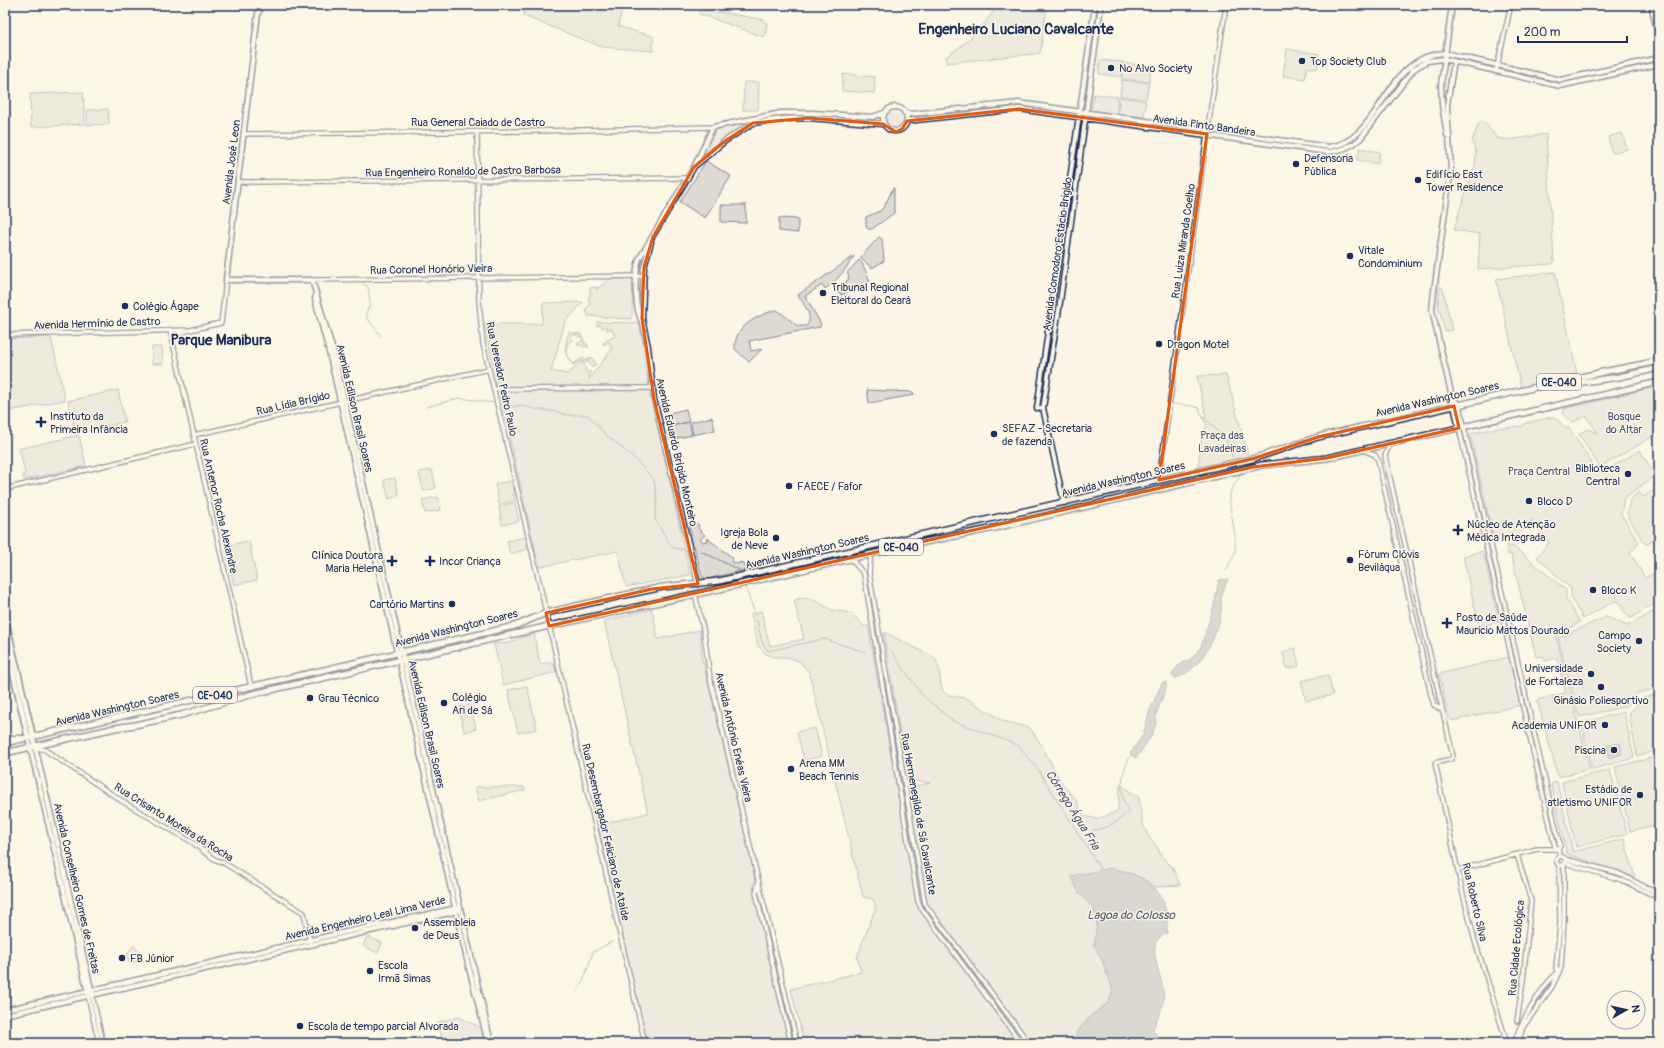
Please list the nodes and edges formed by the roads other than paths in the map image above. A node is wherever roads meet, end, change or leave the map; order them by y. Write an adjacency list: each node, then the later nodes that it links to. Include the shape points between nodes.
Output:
1 (262, 5): 39 (main road, Avenida José Leon, via 258,12)
2 (1095, 5): 23 (main road, Avenida Comodoro Estácio Brigido)
3 (1101, 5): 27 (main road, Avenida Comodoro Estácio Brigido)
4 (1226, 5): 38 (street, Rua Luiza Miranda Coelho)
5 (1452, 5): 11 (main road)
6 (1511, 5): 16 (street)
7 (1651, 5): 10 (main road)
8 (1658, 5): 9 (main road)
9 (1659, 12)
10 (1659, 39)
11 (1445, 53): 13 (main road); 16 (main road); 40 (main road, via 1426,56 1411,64 1356,135)
12 (1659, 58): 17 (main road)
13 (1444, 59): 14 (main road); 40 (main road, via 1427,61 1414,69 1360,139 1344,149); 41 (main road, via 1442,98)
14 (1454, 61): 18 (main road); 41 (main road, via 1447,105)
15 (1659, 64): 19 (main road)
16 (1497, 65): 17 (main road, via 1561,80); 18 (street)
17 (1610, 69): 19 (main road)
18 (1496, 71): 19 (main road, via 1560,86)
19 (1612, 75)
20 (1004, 105): 21 (main road, Avenida Pinto Bandeira); 22 (main road); 23 (main road, Avenida Pinto Bandeira, via 1019,103)
21 (959, 109): 26 (main road, Avenida Pinto Bandeira); 29 (main road)
22 (1004, 110): 29 (main road, Avenida Pinto Bandeira); 31 (main road, Avenida Pinto Bandeira, via 1019,109)
23 (1079, 112): 27 (main road, Avenida Pinto Bandeira); 31 (main road, Avenida Comodoro Estácio Brigido)
24 (796, 113): 28 (main road); 30 (main road); 36 (main road, via 781,113)
25 (884, 113): 26 (main road, via 893,106); 28 (main road, via 872,117); 35 (main road)
26 (905, 113): 34 (main road)
27 (1086, 113): 32 (main road, Avenida Comodoro Estácio Brigido); 38 (main road, Avenida Pinto Bandeira)
28 (848, 115): 33 (main road)
29 (959, 115): 34 (main road, Avenida Pinto Bandeira)
30 (796, 118): 33 (main road); 42 (main road, via 754,124 724,141)
31 (1078, 118): 32 (main road, Avenida Pinto Bandeira); 67 (main road, Avenida Comodoro Estácio Brigido, via 1037,408)
32 (1085, 119): 38 (main road, Avenida Pinto Bandeira); 67 (main road, Avenida Comodoro Estácio Brigido)
33 (848, 121): 35 (main road)
34 (907, 121): 35 (main road, via 902,129 896,132)
35 (883, 124)
36 (713, 127): 37 (street, Rua General Caiado de Castro); 42 (main road, Avenida Eduardo Brígido Monteiro)
37 (477, 131): 39 (street, Rua General Caiado de Castro); 44 (street, Rua Vereador Pedro Paulo)
38 (1207, 132): 40 (main road, Avenida Pinto Bandeira); 73 (street, Rua Luiza Miranda Coelho)
39 (244, 134): 45 (main road, Avenida José Leon)
40 (1329, 149)
41 (1450, 151): 66 (main road, via 1450,182 1432,310)
42 (694, 167): 43 (main road, Avenida Eduardo Brígido Monteiro)
43 (688, 178): 44 (street, Rua Engenheiro Ronaldo de Castro Barbosa); 46 (main road, Avenida Eduardo Brígido Monteiro)
44 (478, 179): 45 (street, Rua Engenheiro Ronaldo de Castro Barbosa); 49 (street, Rua Vereador Pedro Paulo)
45 (238, 182): 50 (main road, Avenida José Leon)
46 (653, 237): 47 (main road, Avenida Eduardo Brígido Monteiro, via 639,259); 48 (main road, Avenida Eduardo Brígido Monteiro, via 646,258)
47 (635, 276): 48 (street, Rua Coronel Honório Vieira); 49 (street, Rua Coronel Honório Vieira); 53 (main road, Avenida Eduardo Brígido Monteiro, via 640,319)
48 (644, 276): 53 (main road, Avenida Eduardo Brígido Monteiro)
49 (479, 278): 51 (street, Rua Coronel Honório Vieira); 60 (street, Rua Vereador Pedro Paulo, via 480,325)
50 (226, 280): 51 (main road, Rua Coronel Honório Vieira); 52 (street, Avenida José Leon)
51 (312, 280): 65 (main road, Avenida Edilson Brasil Soares)
52 (221, 323): 55 (street, Avenida Hermínio de Castro)
53 (644, 324): 63 (main road, Avenida Eduardo Brígido Monteiro)
54 (170, 330): 55 (street, Avenida Hermínio de Castro); 56 (street, Avenida Hermínio de Castro); 57 (street, Rua Antenor Rocha Alexandre)
55 (190, 330): 57 (street, Avenida Hermínio de Castro)
56 (5, 335)
57 (172, 337): 69 (street, Rua Antenor Rocha Alexandre)
58 (1659, 361): 62 (highway, Avenida Washington Soares / CE-040)
59 (1659, 368): 62 (highway, via 1619,377)
60 (489, 369): 64 (street, Rua Vereador Pedro Paulo); 65 (street, Rua Lídia Brígido)
61 (1659, 382): 68 (highway, Avenida Washington Soares / CE-040)
62 (1537, 387): 66 (highway, Avenida Washington Soares / CE-040)
63 (652, 388): 64 (street); 82 (main road, Avenida Eduardo Brígido Monteiro)
64 (494, 389): 84 (street, Rua Vereador Pedro Paulo)
65 (342, 401): 69 (street, Rua Lídia Brígido); 89 (main road, Avenida Edilson Brasil Soares)
66 (1456, 405): 68 (main road); 73 (highway, Avenida Washington Soares / CE-040, via 1318,437 1252,459)
67 (1043, 408): 77 (main road, Avenida Comodoro Estácio Brigido)
68 (1462, 427): 70 (highway, Avenida Washington Soares / CE-040); 95 (street); 97 (street)
69 (194, 435): 71 (street, Rua Antenor Rocha Alexandre)
70 (1394, 442): 72 (highway, Avenida Washington Soares / CE-040); 75 (street, via 1388,448 1386,456)
71 (196, 444): 74 (street); 91 (street, Rua Antenor Rocha Alexandre)
72 (1360, 450): 76 (street, via 1375,455 1378,460); 78 (highway, Avenida Washington Soares / CE-040, via 1314,460 1257,466 995,528)
73 (1159, 480): 77 (highway, Avenida Washington Soares / CE-040)
74 (5, 489)
75 (1394, 494): 76 (street); 92 (street)
76 (1386, 496): 92 (street, via 1431,695 1436,707)
77 (1064, 503): 82 (highway, Avenida Washington Soares / CE-040, via 739,577)
78 (871, 554): 79 (highway, Avenida Washington Soares / CE-040); 80 (street, Rua Hermenegildo de Sá Cavalcante)
79 (851, 559): 81 (street); 83 (highway, Avenida Washington Soares / CE-040)
80 (869, 572): 81 (street); 123 (street, Rua Hermenegildo de Sá Cavalcante, via 925,904)
81 (864, 574): 122 (street, Rua Hermenegildo de Sá Cavalcante, via 918,901)
82 (698, 584): 84 (highway, Avenida Washington Soares / CE-040, via 652,589)
83 (695, 594): 86 (highway, Avenida Washington Soares / CE-040); 107 (street, Avenida Antônio Enéas Vieira, via 704,633 710,678)
84 (546, 613): 86 (street, Rua Vereador Pedro Paulo); 89 (highway, Avenida Washington Soares / CE-040, via 514,626)
85 (5, 616): 94 (main road)
86 (549, 626): 90 (highway, Avenida Washington Soares / CE-040); 119 (street, Rua Desembargador Feliciano de Ataíde)
87 (5, 637): 88 (main road)
88 (6, 647): 94 (main road)
89 (400, 652): 90 (main road, Avenida Edilson Brasil Soares); 91 (highway, Avenida Washington Soares / CE-040)
90 (401, 660): 98 (highway, Avenida Washington Soares / CE-040, via 245,696 173,716); 110 (main road, Avenida Edilson Brasil Soares)
91 (251, 686): 94 (highway, Avenida Washington Soares / CE-040)
92 (1443, 711): 106 (street, Rua Roberto Silva, via 1453,756 1435,763)
93 (5, 738): 94 (main road)
94 (30, 738): 96 (highway, Avenida Washington Soares / CE-040); 98 (main road, Avenida Conselheiro Gomes de Freitas)
95 (1536, 742): 97 (street); 101 (street, via 1560,846)
96 (5, 743)
97 (1530, 743): 101 (street, via 1555,847)
98 (32, 747): 99 (highway, Avenida Washington Soares / CE-040); 102 (street, Rua Crisanto Moreira da Rocha, via 45,750); 112 (main road, Avenida Conselheiro Gomes de Freitas)
99 (5, 753)
100 (210, 845): 102 (street)
101 (1558, 849): 103 (street, via 1537,849); 104 (street)
102 (204, 852): 111 (street, Rua Crisanto Moreira da Rocha, via 304,913)
103 (1517, 854): 106 (street); 115 (street, Rua Cidade Ecológica, via 1532,901)
104 (1560, 856): 105 (street); 105 (street, via 1556,861)
105 (1563, 863): 108 (street, via 1618,873); 109 (street, via 1622,880); 125 (street, via 1556,968 1558,973 1552,987 1523,1027)
106 (1458, 870): 124 (street, Rua Roberto Silva, via 1475,941)
107 (758, 882): 120 (street, Avenida Antônio Enéas Vieira, via 757,899); 121 (street, Avenida Antônio Enéas Vieira)
108 (1659, 894)
109 (1659, 898)
110 (457, 910): 111 (main road, Avenida Engenheiro Leal Lima Verde); 118 (main road, Avenida Edilson Brasil Soares)
111 (310, 942): 112 (main road, Avenida Engenheiro Leal Lima Verde)
112 (90, 993): 113 (main road, Avenida Engenheiro Leal Lima Verde); 114 (main road, Avenida Engenheiro Leal Lima Verde); 116 (street, Avenida Conselheiro Gomes de Freitas); 117 (street, Avenida Conselheiro Gomes de Freitas)
113 (5, 1010)
114 (5, 1016)
115 (1517, 1021)
116 (98, 1043)
117 (103, 1043)
118 (489, 1043)
119 (645, 1043)
120 (791, 1043)
121 (797, 1043)
122 (1021, 1043)
123 (1029, 1043)
124 (1507, 1043)
125 (1516, 1043)

